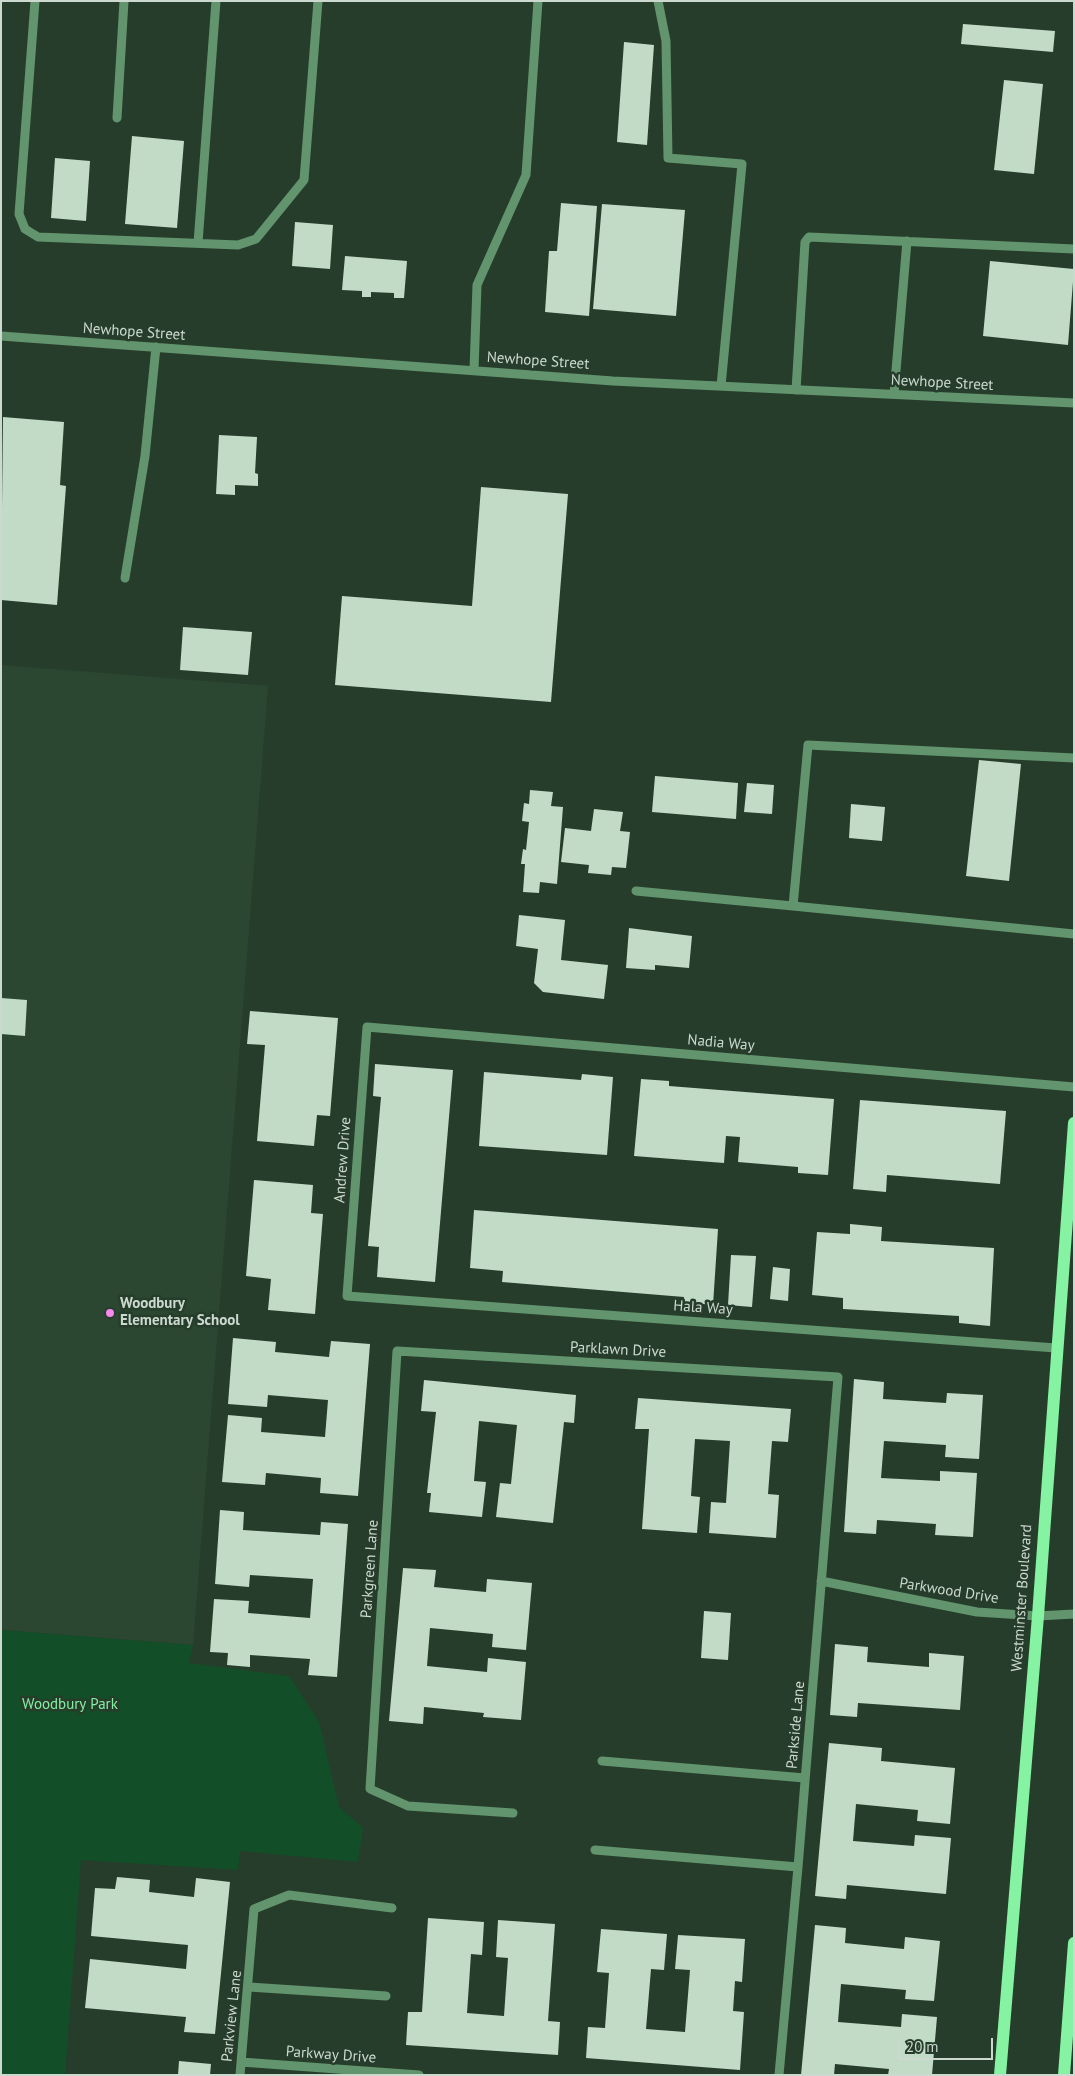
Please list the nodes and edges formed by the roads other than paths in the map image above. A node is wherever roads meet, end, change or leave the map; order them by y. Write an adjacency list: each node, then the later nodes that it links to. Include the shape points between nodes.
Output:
1 (35, 1): 9 (street, via 19,214 25,229 38,237)
2 (124, 1): 7 (street)
3 (216, 1): 9 (street)
4 (318, 1): 9 (street, via 304,180 256,240 238,245)
5 (538, 1): 13 (street, via 526,175 477,286)
6 (658, 1): 14 (street, via 666,41 668,158 742,164)
7 (117, 118)
8 (907, 242): 10 (street); 15 (street, via 809,237 805,242); 16 (street)
9 (198, 243)
10 (1074, 249)
11 (1, 336): 12 (street, Newhope Street)
12 (156, 347): 13 (street, Newhope Street); 18 (street, via 145,456)
13 (474, 370): 14 (street, Newhope Street)
14 (721, 386): 15 (street, Newhope Street)
15 (796, 390): 16 (street, Newhope Street)
16 (894, 394): 17 (street, Newhope Street)
17 (1074, 403)
18 (124, 578)
19 (1074, 758): 21 (street, via 808,745)
20 (636, 891): 21 (street)
21 (793, 906): 22 (street)
22 (1074, 934)
23 (367, 1027): 24 (street, Nadia Way); 26 (street, Andrew Drive)
24 (1074, 1087)
25 (1074, 1123): 27 (main road, Westminster Boulevard)
26 (348, 1296): 27 (street, Hala Way)
27 (1056, 1348): 32 (main road, Westminster Boulevard)
28 (397, 1351): 29 (street, Parklawn Drive); 35 (street, Parkgreen Lane, via 370,1789 408,1806)
29 (838, 1377): 30 (street, Parkside Lane)
30 (821, 1581): 32 (street, Parkwood Drive, via 977,1612); 34 (street, Parkside Lane)
31 (1074, 1614): 32 (street, Parkwood Drive)
32 (1038, 1616): 46 (main road, Westminster Boulevard)
33 (602, 1761): 34 (street)
34 (805, 1778): 37 (street, Parkside Lane)
35 (513, 1813)
36 (595, 1850): 37 (street)
37 (798, 1867): 45 (street, Parkside Lane)
38 (392, 1908): 40 (street, Parkview Lane, via 289,1895 254,1909)
39 (1074, 1943): 47 (main road)
40 (249, 1988): 41 (street); 42 (street, Parkview Lane)
41 (386, 1996)
42 (241, 2062): 43 (street, Parkview Lane); 44 (street, Parkway Drive)
43 (240, 2075)
44 (419, 2075)
45 (779, 2075)
46 (1000, 2075)
47 (1064, 2075)

